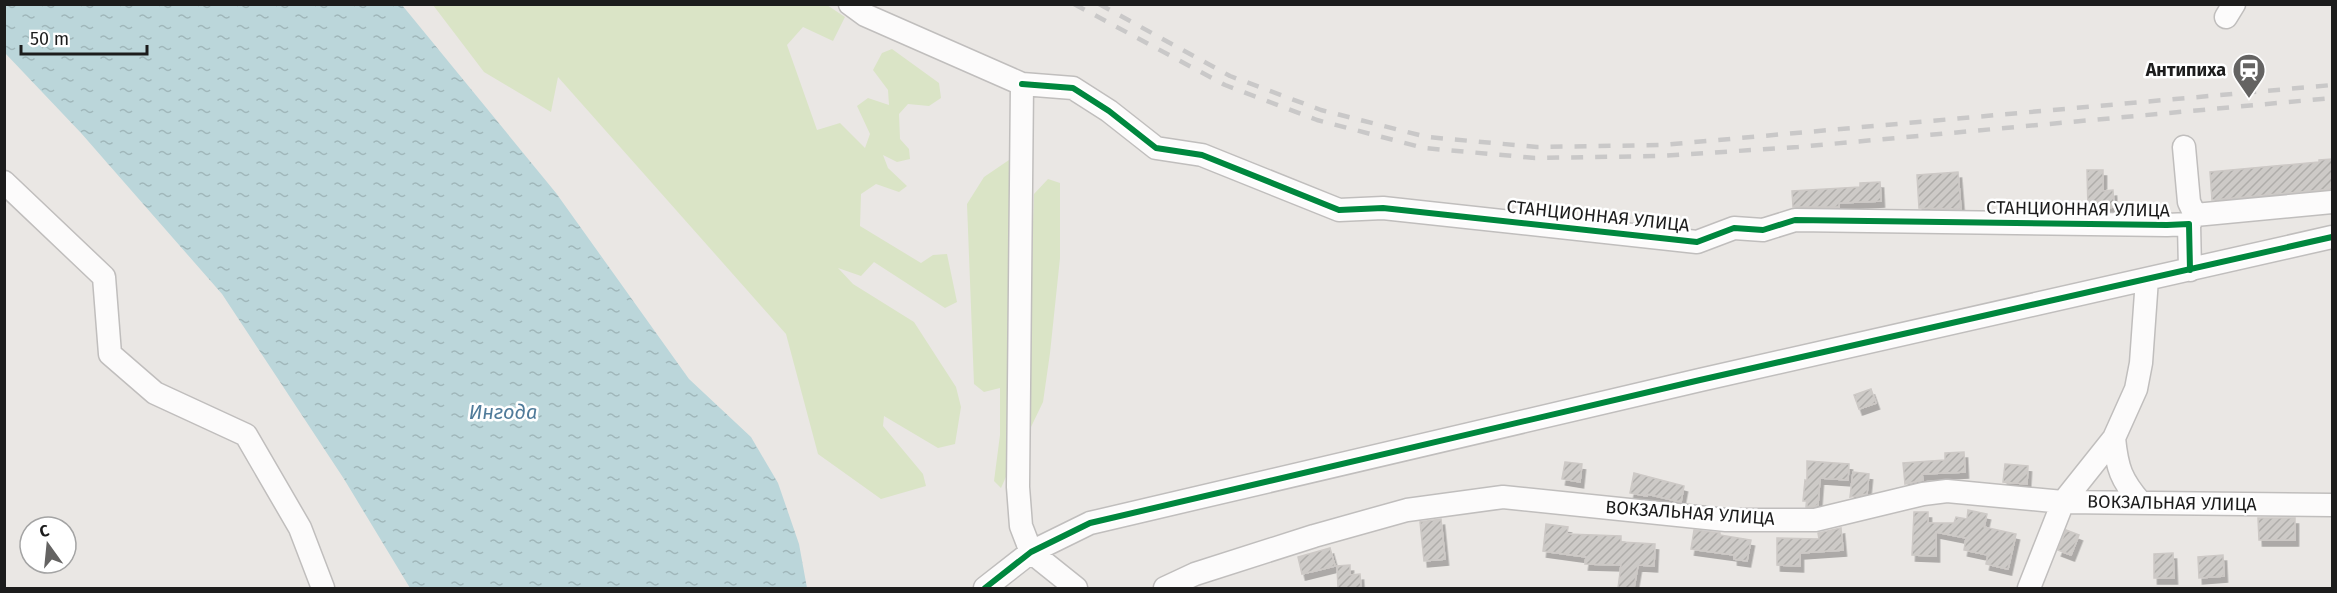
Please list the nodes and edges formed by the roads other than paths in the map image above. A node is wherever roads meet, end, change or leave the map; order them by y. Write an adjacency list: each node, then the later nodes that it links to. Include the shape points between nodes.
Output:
1 (849, 4): 2 (street, СТАНЦИОННАЯ УЛИЦА, via 865,15)
2 (1022, 84): 6 (street, СТАНЦИОННАЯ УЛИЦА, via 1072,88 1156,148 1202,155 1339,210 1383,208 1697,242 1734,228 1763,230 1795,220 2167,225); 14 (street, via 1018,487 1021,526)
3 (2184, 147): 6 (street)
4 (4, 182): 15 (street, via 104,277 110,354 155,393 246,435 300,528)
5 (2332, 202): 6 (street)
6 (2192, 219): 8 (street, СТАНЦИОННАЯ УЛИЦА)
7 (2332, 237): 8 (street)
8 (2190, 270): 9 (street)
9 (2146, 279): 10 (street, via 2136,389); 14 (street, via 1090,523)
10 (2114, 438): 11 (street); 12 (street, via 2117,466)
11 (2063, 502): 12 (street, ВОКЗАЛЬНАЯ УЛИЦА); 18 (street, ВОКЗАЛЬНАЯ УЛИЦА, via 1947,491 1815,520 1726,520 1503,497 1407,510 1195,574); 19 (street)
12 (2141, 503): 13 (street, ВОКЗАЛЬНАЯ УЛИЦА)
13 (2332, 505)
14 (1031, 552): 16 (street); 17 (street)
15 (323, 588)
16 (985, 588)
17 (1076, 588)
18 (1165, 588)
19 (2029, 588)

